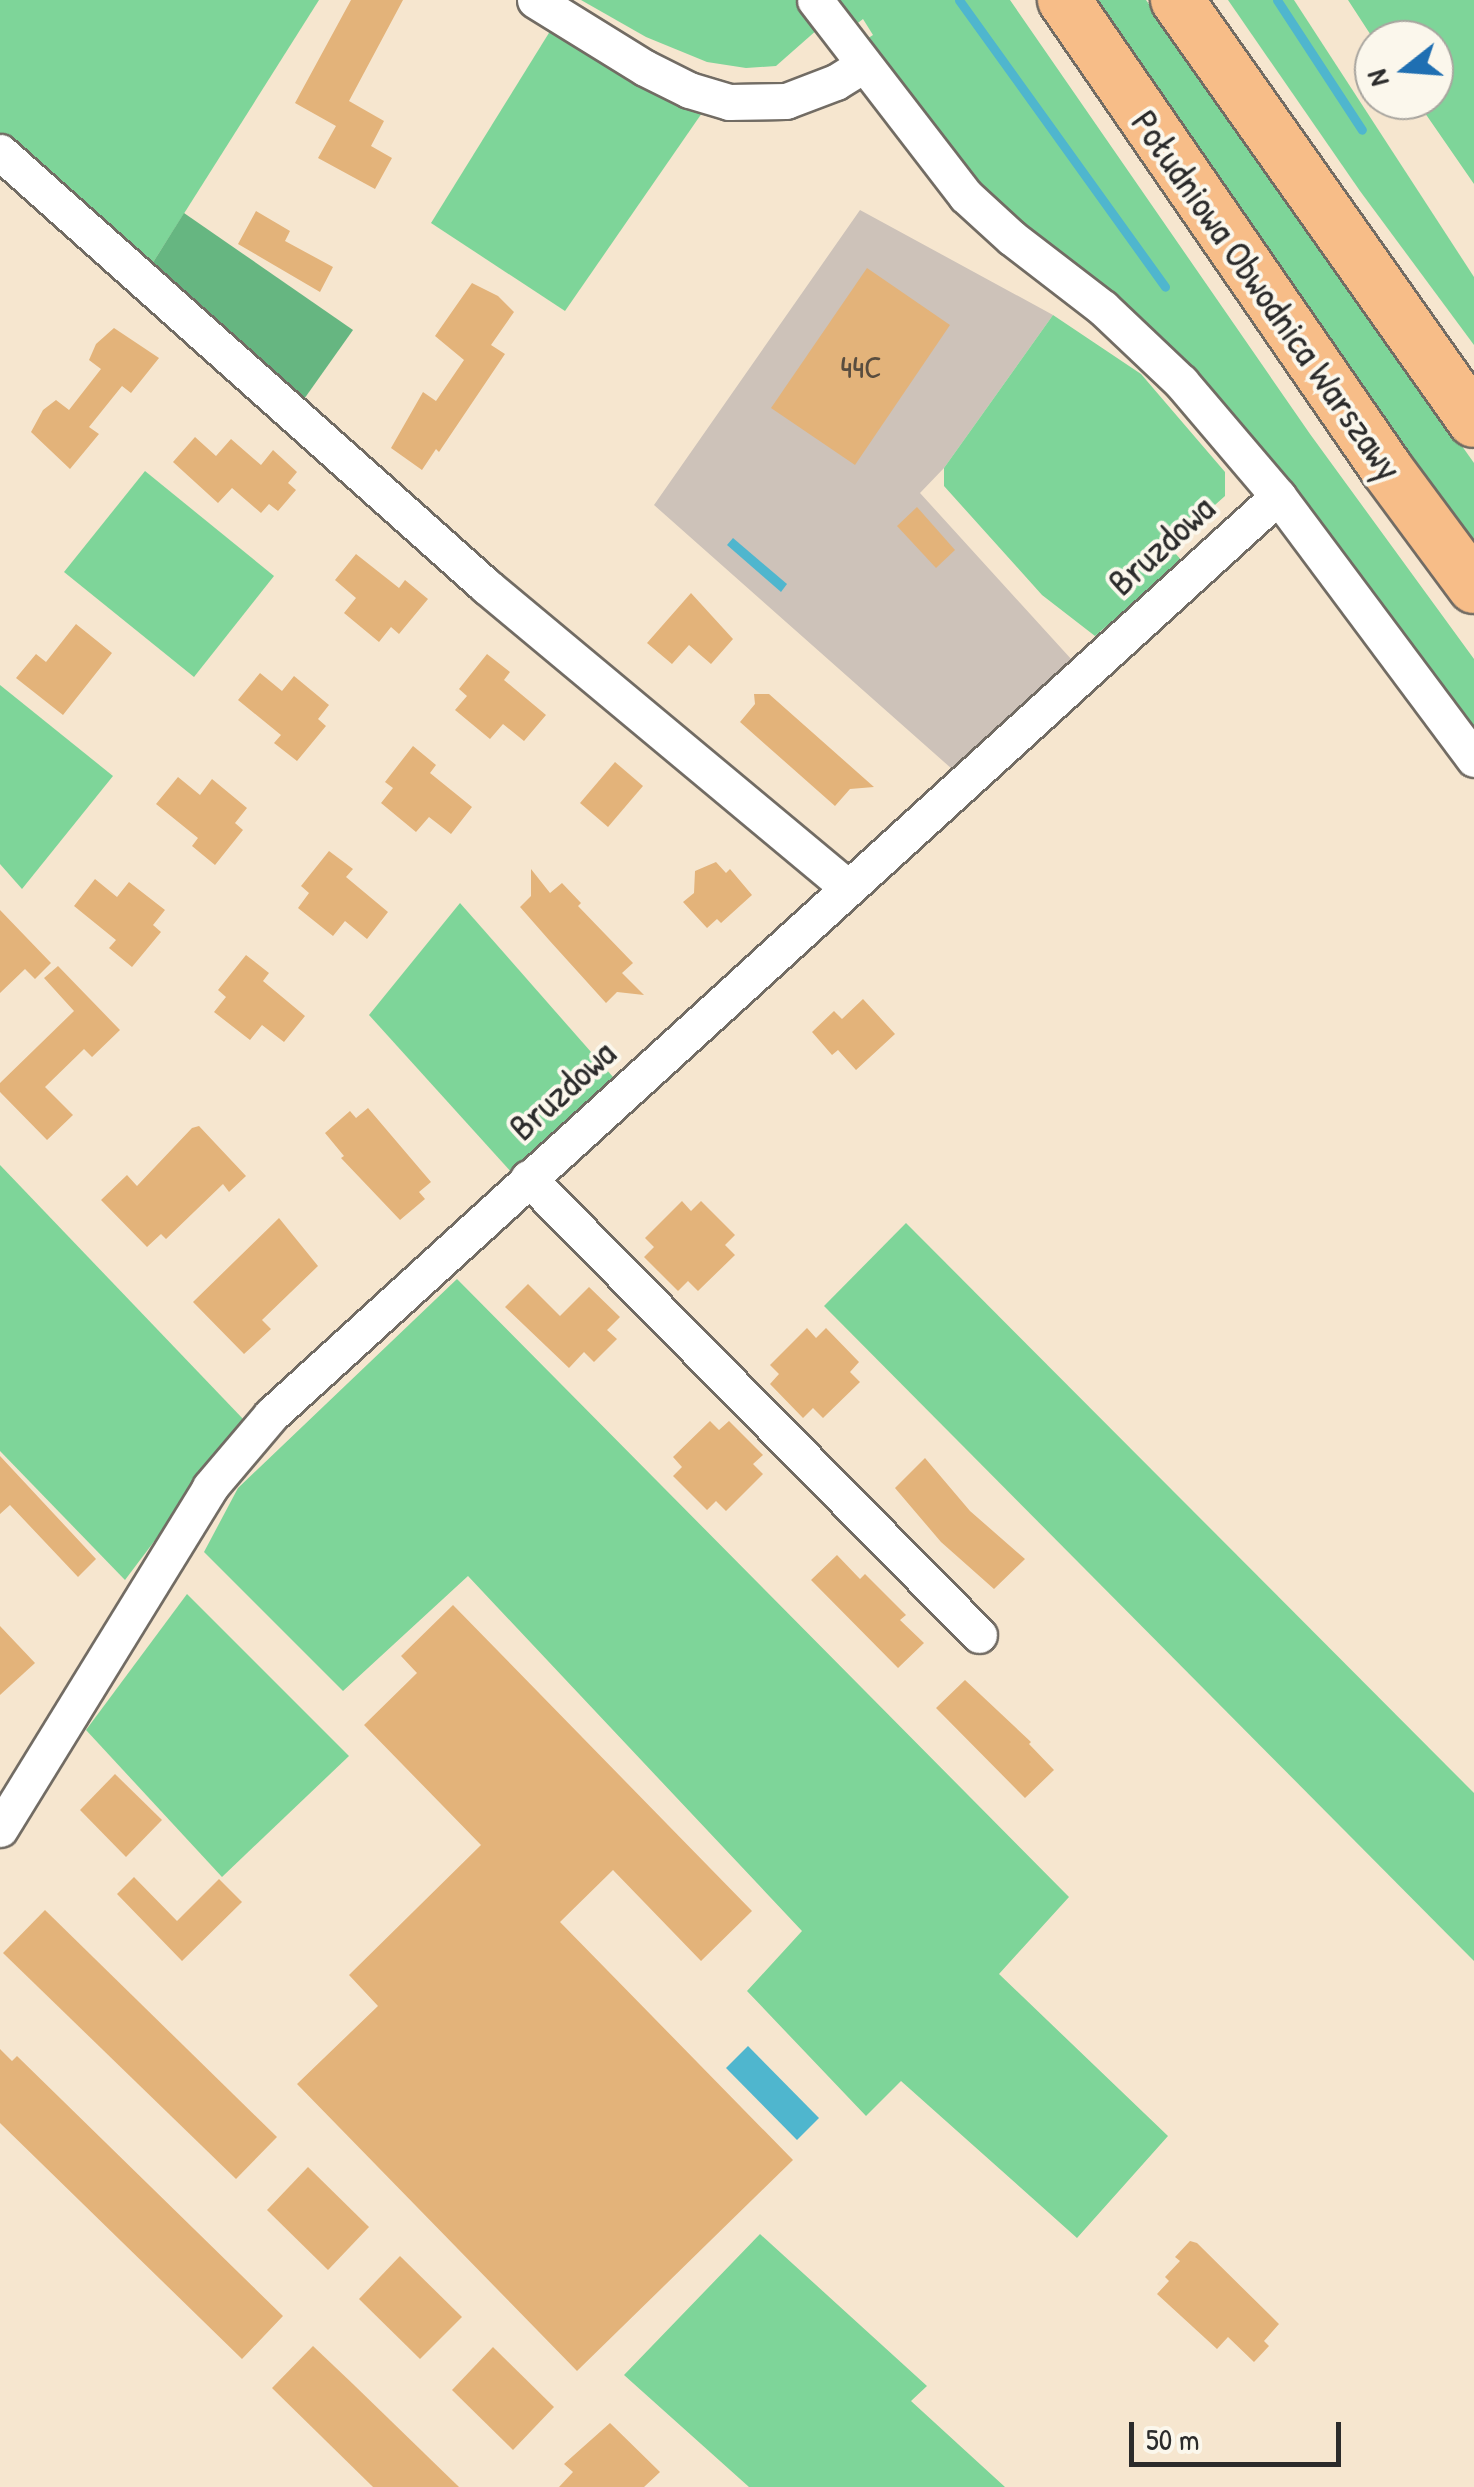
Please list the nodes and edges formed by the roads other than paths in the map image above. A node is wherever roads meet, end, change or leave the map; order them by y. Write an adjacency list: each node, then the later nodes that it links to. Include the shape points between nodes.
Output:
1 (535, 0): 5 (street, via 645,68 729,102 786,101)
2 (814, 0): 5 (street)
3 (1064, 0): 9 (highway, Południowa Obwodnica Warszawy)
4 (1177, 0): 7 (highway)
5 (863, 65): 8 (street, via 966,196 1143,343)
6 (0, 152): 11 (street, via 486,586)
7 (1474, 422)
8 (1278, 496): 10 (street); 11 (street, Bruzdowa)
9 (1474, 588)
10 (1474, 759)
11 (848, 888): 12 (street, Bruzdowa)
12 (528, 1178): 13 (street); 14 (street, Bruzdowa, via 240,1447)
13 (979, 1635)
14 (0, 1829)

